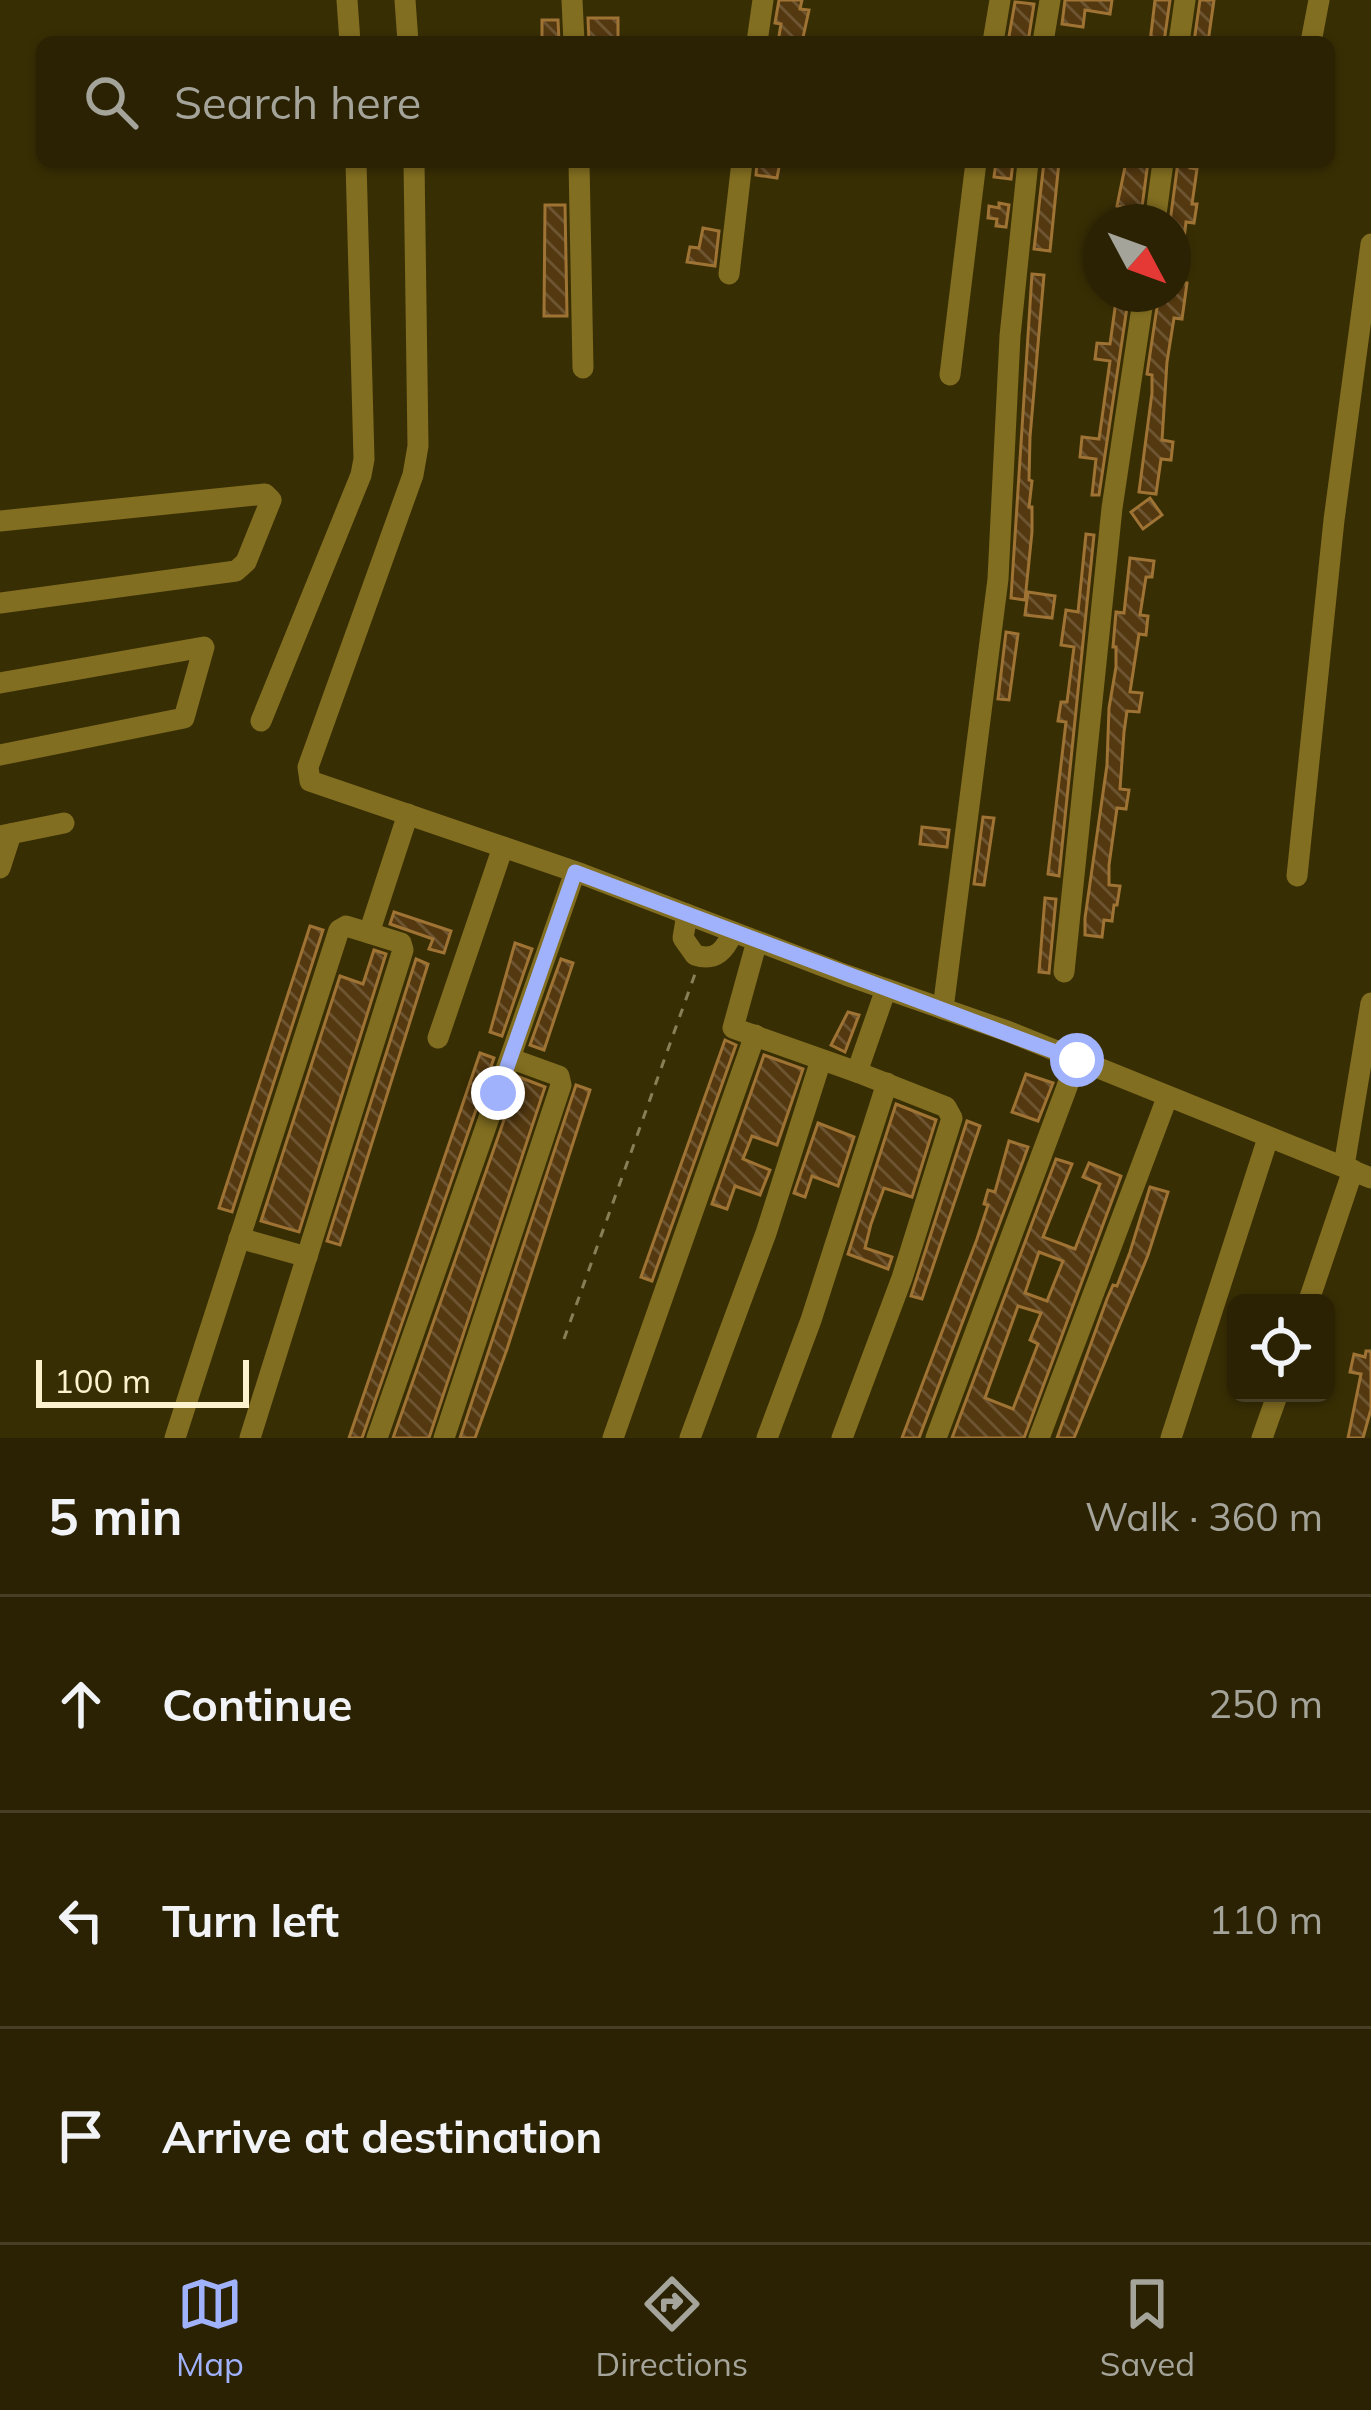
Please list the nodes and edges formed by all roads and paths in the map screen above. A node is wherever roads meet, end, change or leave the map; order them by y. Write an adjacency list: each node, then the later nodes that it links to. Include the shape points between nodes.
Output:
1 (347, 0): 9 (street)
2 (405, 0): 10 (street)
3 (572, 0): 11 (street)
4 (764, 0): 12 (street)
5 (1000, 0): 13 (street)
6 (1051, 0): 14 (street)
7 (1185, 0): 15 (street)
8 (1319, 0): 16 (street)
9 (350, 36)
10 (408, 36)
11 (574, 36)
12 (758, 36)
13 (994, 36)
14 (1044, 36)
15 (1180, 36)
16 (1312, 36)
17 (356, 168): 33 (street, via 364,459)
18 (414, 168): 35 (street, via 416,458 307,775)
19 (579, 168): 28 (street)
20 (741, 168): 26 (street)
21 (975, 168): 29 (street)
22 (1027, 168): 50 (street, via 996,601)
23 (1162, 168): 24 (street)
24 (1157, 204)
25 (1371, 244): 41 (street)
26 (729, 274)
27 (1141, 312): 47 (street, via 1112,508)
28 (583, 368)
29 (950, 375)
30 (0, 521): 31 (street, via 265,494 271,500 236,571)
31 (0, 603)
32 (0, 682): 34 (street, via 204,647 184,718)
33 (261, 721)
34 (0, 755)
35 (409, 814): 38 (street); 44 (street)
36 (64, 824): 37 (street)
37 (5, 835): 39 (street)
38 (503, 847): 40 (street); 52 (street)
39 (0, 868)
40 (575, 872): 42 (street); 53 (street)
41 (1297, 876)
42 (687, 914): 43 (street); 46 (street, via 683,938)
43 (733, 932): 45 (street); 46 (street, via 721,953)
44 (369, 933): 61 (street, via 339,930); 62 (street, via 404,946)
45 (757, 941): 48 (street); 51 (street, via 731,1024)
46 (701, 957): 64 (path)
47 (1064, 972)
48 (886, 989): 50 (street); 56 (street)
49 (1371, 1004): 60 (street)
50 (943, 1009): 55 (street)
51 (755, 1035): 54 (street); 70 (street)
52 (438, 1038)
53 (512, 1058): 68 (street); 69 (street, via 559,1076 561,1085)
54 (820, 1060): 56 (street); 71 (street)
55 (1077, 1060): 58 (street); 74 (street)
56 (856, 1072): 57 (street)
57 (887, 1083): 72 (street); 73 (street, via 946,1107 952,1118)
58 (1167, 1098): 59 (street); 75 (street)
59 (1268, 1138): 60 (street); 76 (street)
60 (1356, 1172): 63 (street)
61 (238, 1238): 62 (street); 66 (street)
62 (308, 1257): 67 (street)
63 (1311, 1294)
64 (564, 1339)
65 (1275, 1402): 77 (street)
66 (175, 1438)
67 (250, 1438)
68 (377, 1438)
69 (444, 1438)
70 (613, 1438)
71 (690, 1438)
72 (767, 1438)
73 (842, 1438)
74 (936, 1438)
75 (1039, 1438)
76 (1171, 1438)
77 (1262, 1438)

